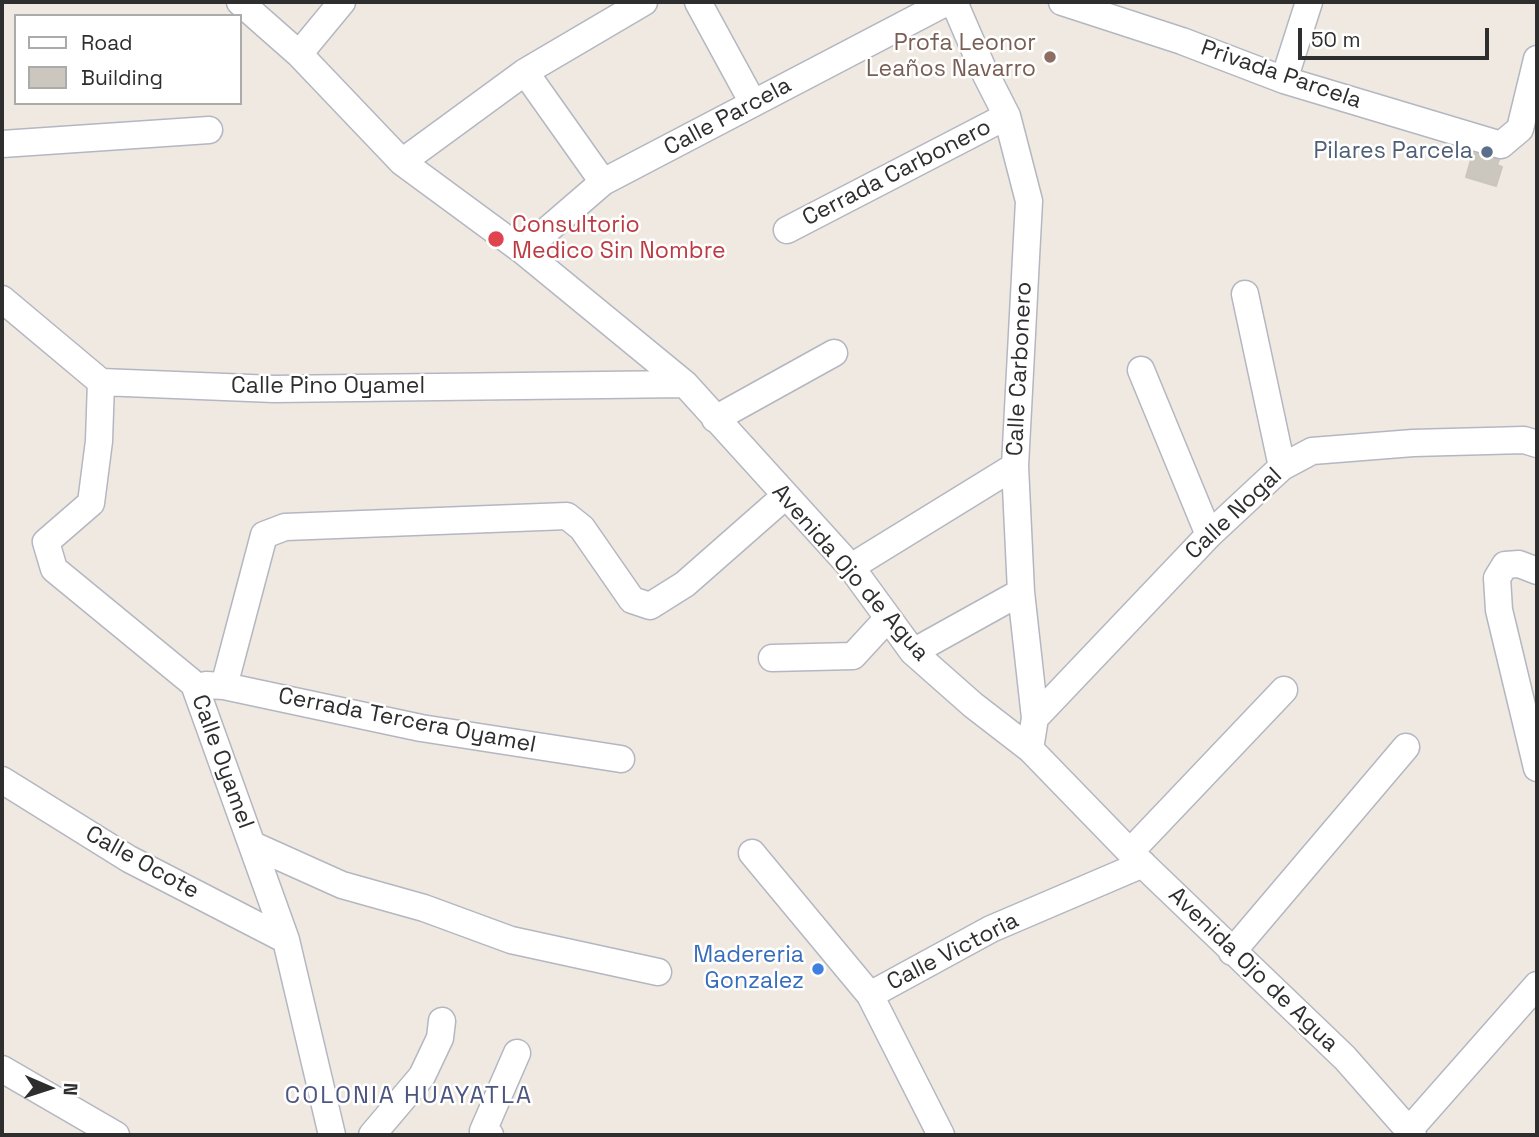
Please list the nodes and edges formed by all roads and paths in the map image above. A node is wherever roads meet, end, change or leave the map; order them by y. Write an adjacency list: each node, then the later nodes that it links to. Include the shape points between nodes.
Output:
1 (240, 2): 9 (street, Avenida Ojo de Agua)
2 (342, 2): 9 (street)
3 (644, 2): 11 (street)
4 (698, 2): 13 (street)
5 (947, 2): 13 (street, Calle Parcela)
6 (954, 2): 14 (street, Calle Carbonero)
7 (1062, 2): 12 (street, Privada Parcela)
8 (1309, 2): 12 (street)
9 (299, 54): 17 (street, Avenida Ojo de Agua)
10 (1537, 59): 12 (street, Privada Parcela, via 1520,129 1501,145)
11 (525, 72): 17 (street); 18 (street)
12 (1284, 80)
13 (754, 103): 18 (street, Calle Parcela)
14 (1007, 116): 19 (street, Cerrada Carbonero); 29 (street, Calle Carbonero, via 1029,201)
15 (209, 131): 16 (street)
16 (2, 144)
17 (402, 162): 20 (street, Avenida Ojo de Agua)
18 (603, 182): 20 (street, Calle Parcela)
19 (787, 230)
20 (523, 250): 26 (street, Avenida Ojo de Agua)
21 (1245, 294): 30 (street)
22 (2, 299): 25 (street)
23 (834, 353): 27 (street)
24 (1141, 370): 32 (street)
25 (101, 382): 26 (street, Calle Pino Oyamel, via 274,389); 39 (street, Calle Oyamel, via 91,503 46,542 54,569)
26 (685, 384): 27 (street, Avenida Ojo de Agua)
27 (715, 419): 31 (street, Avenida Ojo de Agua)
28 (1537, 444): 30 (street, Calle Nogal, via 1524,440 1413,443 1312,451)
29 (1015, 466): 33 (street); 35 (street, Calle Carbonero)
30 (1282, 467): 32 (street, Calle Nogal)
31 (784, 497): 33 (street, Avenida Ojo de Agua); 40 (street, via 685,584 650,606 632,600 582,528 567,516 285,527 264,535)
32 (1209, 535): 42 (street, Calle Nogal)
33 (850, 567): 36 (street, Avenida Ojo de Agua)
34 (1528, 568): 46 (street, via 1505,565 1497,578 1499,610)
35 (1021, 592): 37 (street); 42 (street, Calle Carbonero)
36 (888, 618): 37 (street, Avenida Ojo de Agua); 38 (street, via 853,656)
37 (913, 652): 44 (street, Avenida Ojo de Agua)
38 (772, 658)
39 (194, 684): 40 (street, Cerrada Tercera Oyamel); 48 (street, Calle Oyamel)
40 (224, 686): 45 (street, Cerrada Tercera Oyamel, via 421,727)
41 (1284, 690): 50 (street)
42 (1035, 718): 44 (street, Calle Carbonero)
43 (1406, 747): 52 (street)
44 (1030, 749): 50 (street, Avenida Ojo de Agua)
45 (621, 759)
46 (1537, 768)
47 (2, 780): 51 (street, Calle Ocote, via 129,859)
48 (253, 845): 51 (street, Calle Oyamel); 53 (street, via 342,885 424,908 511,940)
49 (752, 853): 55 (street)
50 (1136, 858): 52 (street, Avenida Ojo de Agua); 55 (street, Calle Victoria)
51 (286, 940): 62 (street, Calle Oyamel)
52 (1232, 952): 60 (street, Avenida Ojo de Agua, via 1345,1058)
53 (658, 972)
54 (1537, 985): 60 (street)
55 (870, 995): 65 (street, Calle Victoria)
56 (442, 1021): 63 (street, via 440,1038 422,1076)
57 (517, 1053): 64 (street, via 483,1131)
58 (2, 1069): 59 (street)
59 (14, 1088): 61 (street)
60 (1411, 1132)
61 (116, 1135)
62 (332, 1135)
63 (372, 1135)
64 (489, 1135)
65 (941, 1135)

